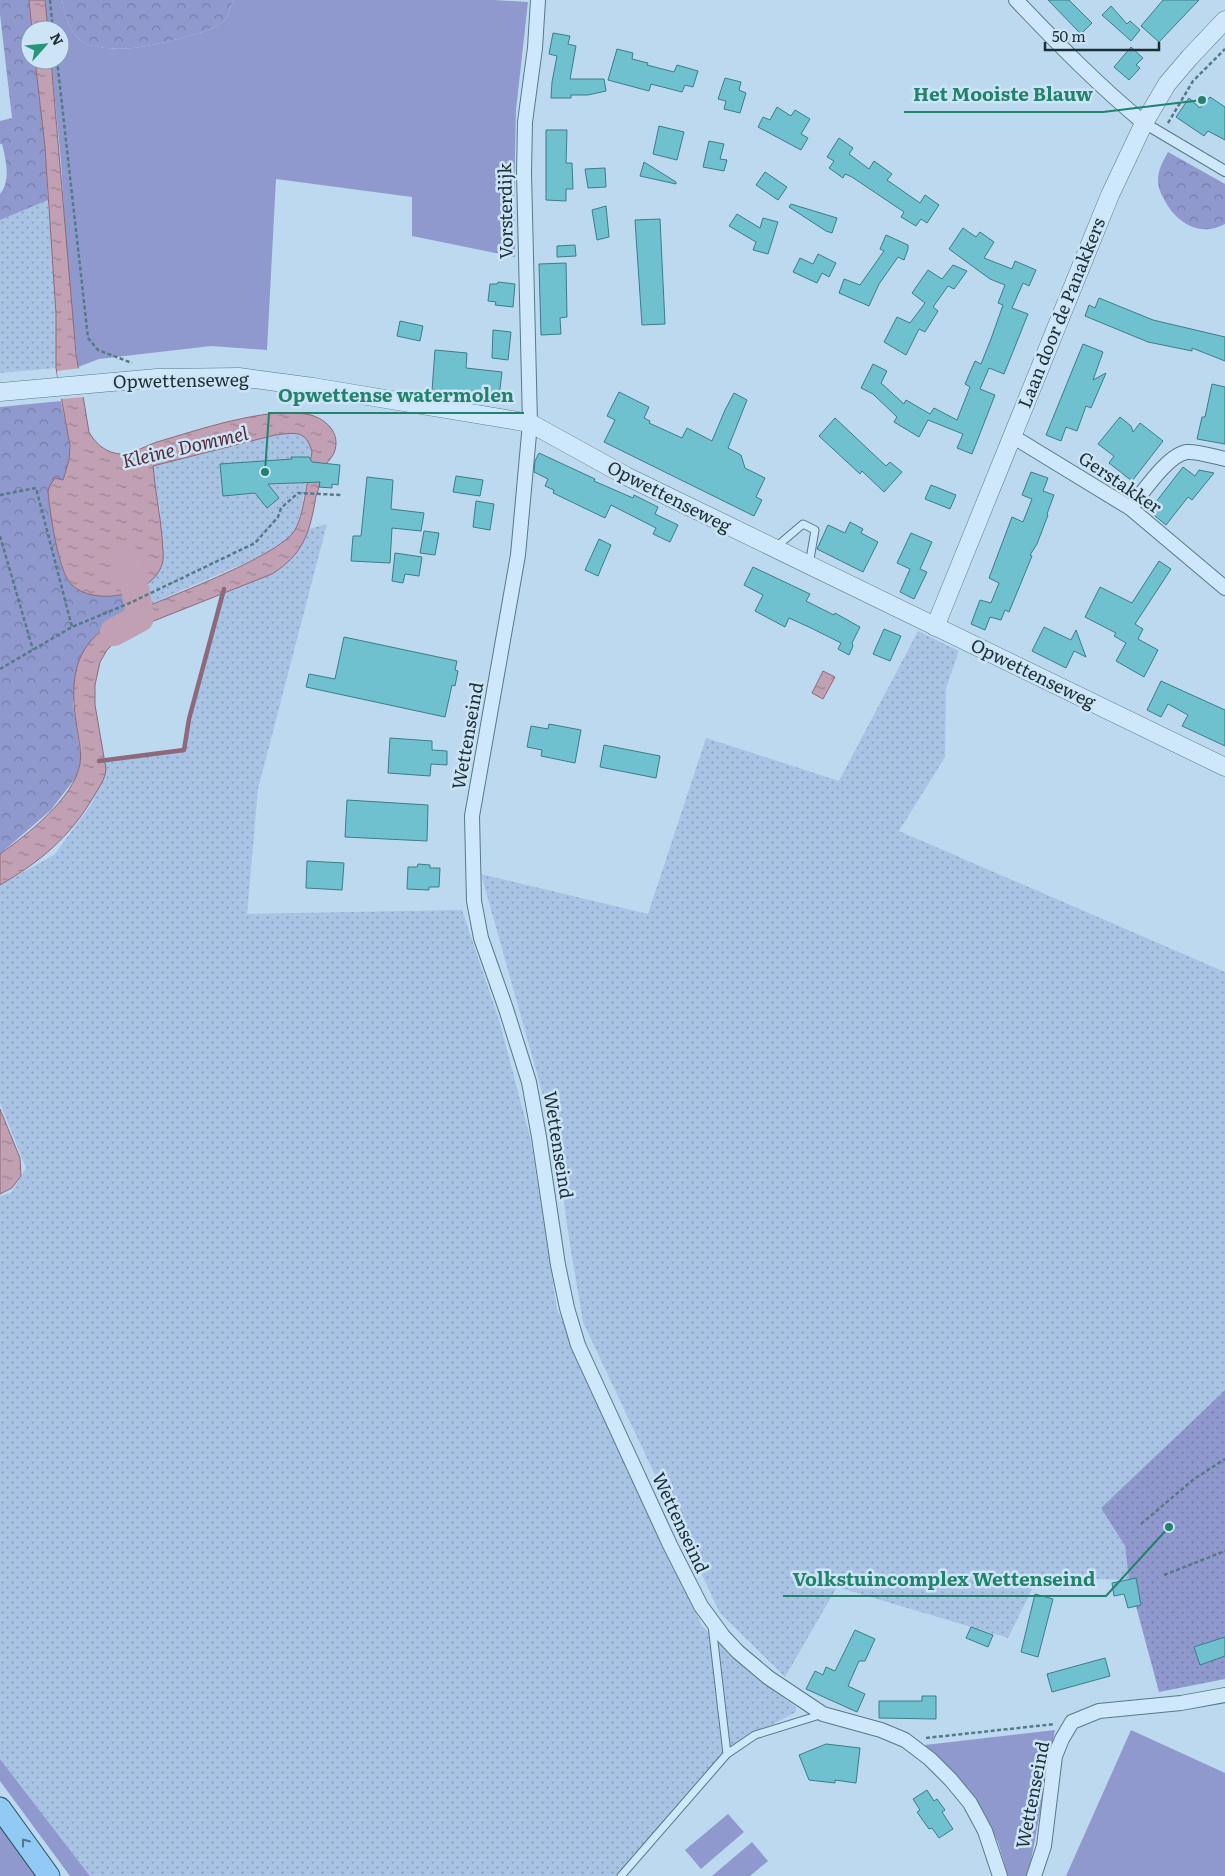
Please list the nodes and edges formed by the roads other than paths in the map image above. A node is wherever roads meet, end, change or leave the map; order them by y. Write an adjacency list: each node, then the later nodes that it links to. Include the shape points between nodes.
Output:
1 (538, 0): 7 (street, Vorsterdijk, via 525,122 524,173)
2 (1016, 0): 4 (street, via 1112,97)
3 (1223, 26): 4 (street, Laan door de Panakkers, via 1167,84)
4 (1144, 123): 5 (street); 8 (street, Laan door de Panakkers, via 1110,195)
5 (1225, 171)
6 (0, 392): 7 (street, Opwettenseweg, via 157,378 239,377)
7 (530, 423): 11 (street, Opwettenseweg, via 626,476); 16 (street, Wettenseind, via 518,556 472,816 474,901 482,938 529,1082 558,1265 578,1345 686,1579)
8 (1012, 436): 10 (street, Gerstakker); 14 (street, Laan door de Panakkers)
9 (1225, 459): 10 (street, via 1187,452 1177,455)
10 (1130, 508): 13 (street, Gerstakker)
11 (774, 549): 12 (street, Opwettenseweg); 12 (lane, via 803,524 815,530)
12 (809, 566): 14 (street, Opwettenseweg)
13 (1225, 588)
14 (935, 627): 15 (street, Opwettenseweg)
15 (1225, 768)
16 (712, 1620): 18 (street, Wettenseind, via 738,1652 769,1678); 19 (lane)
17 (1225, 1695): 24 (street, Wettenseind, via 1099,1711 1072,1722 1055,1756 1044,1846)
18 (823, 1714): 19 (lane, via 755,1735); 23 (street, Wettenseind, via 905,1740 930,1759 970,1803 986,1831)
19 (727, 1754): 22 (lane)
20 (0, 1808): 21 (main road, one-way to 20)
21 (49, 1876)
22 (621, 1876)
23 (1000, 1876)
24 (1034, 1876)

